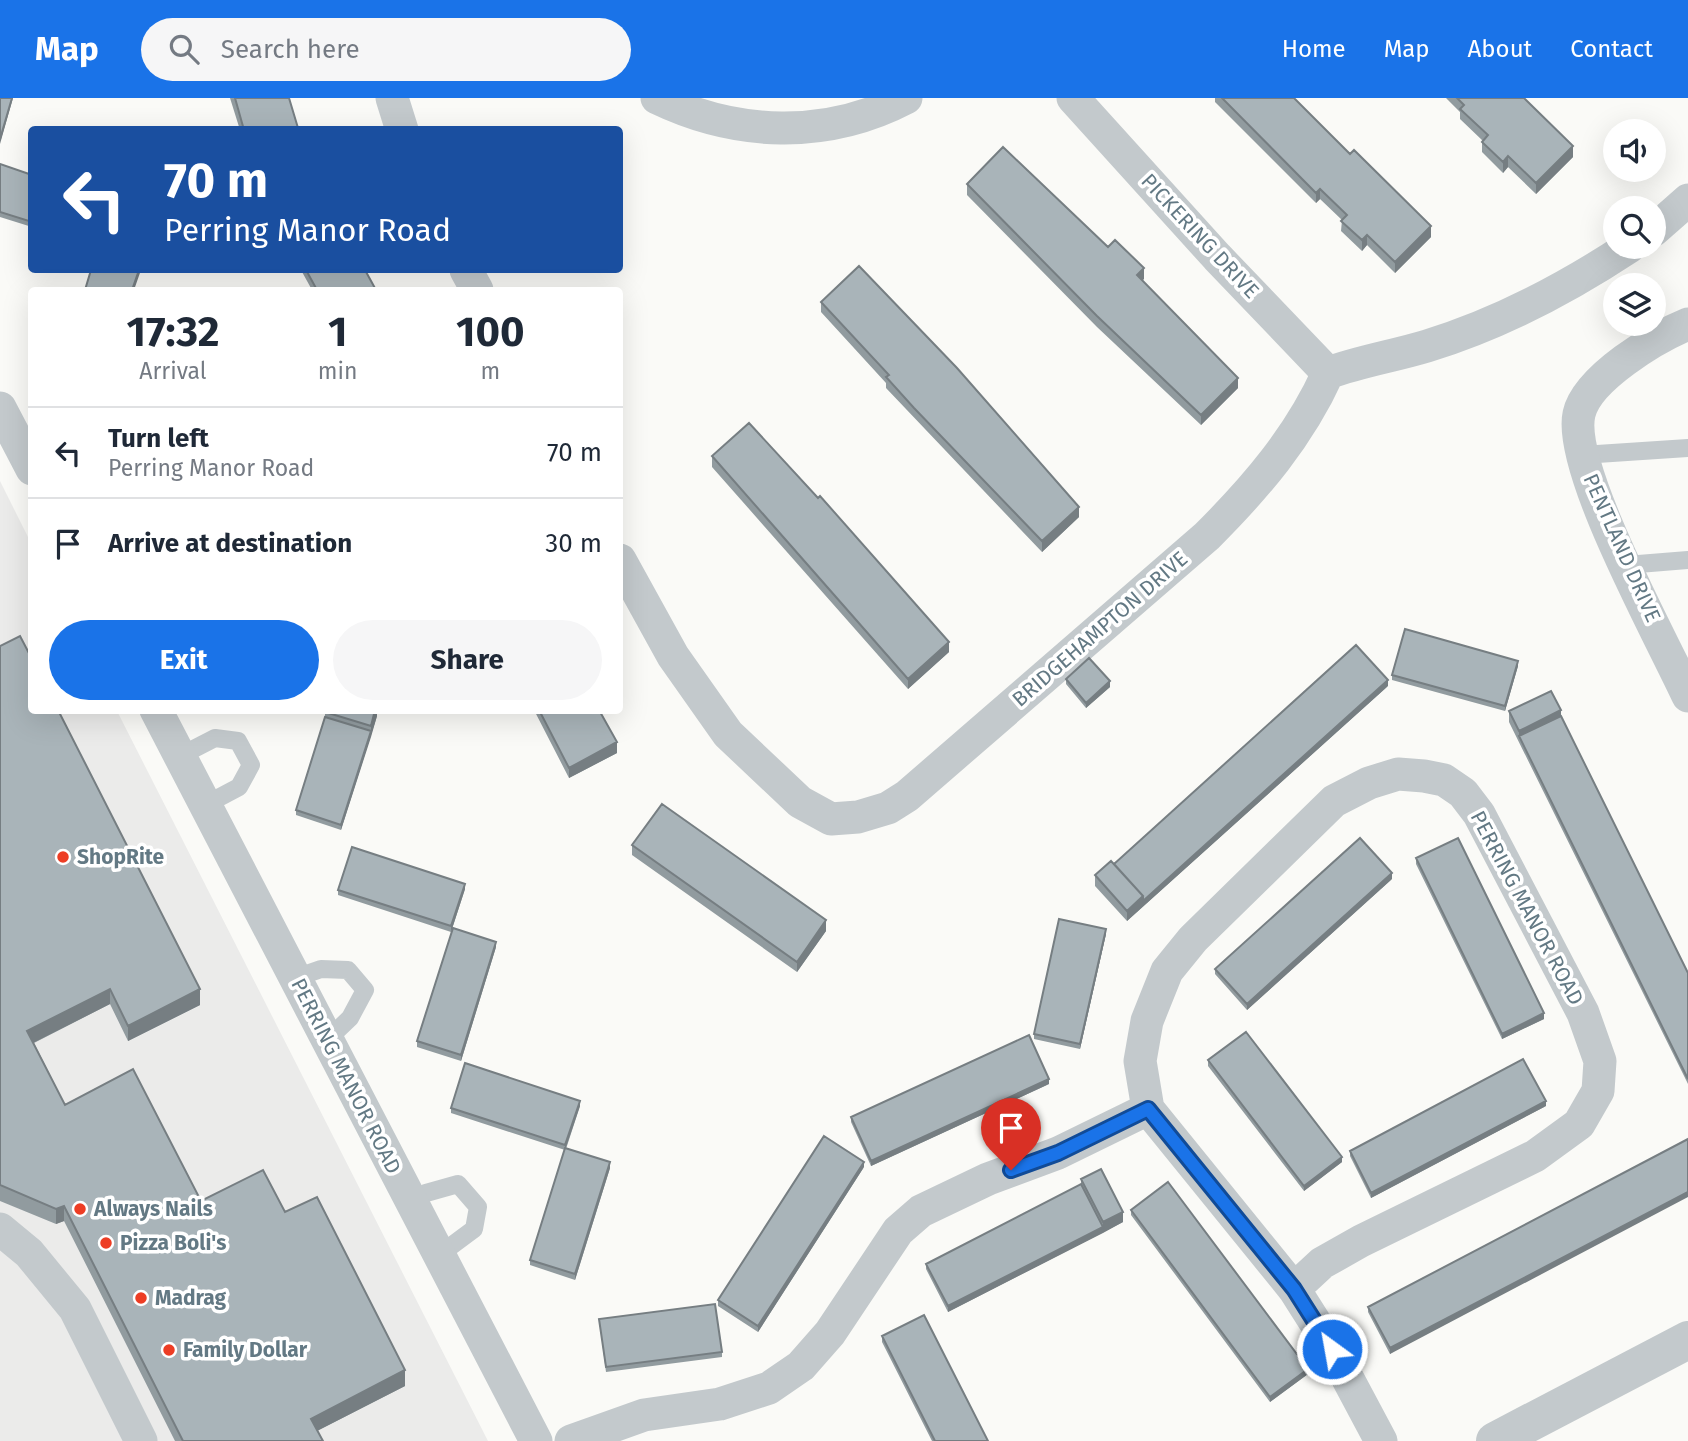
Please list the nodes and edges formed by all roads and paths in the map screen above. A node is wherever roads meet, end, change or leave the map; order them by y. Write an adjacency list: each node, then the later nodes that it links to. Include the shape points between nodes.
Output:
1 (392, 98): 5 (street)
2 (657, 98): 3 (street, via 694,116 742,127 792,130 844,121)
3 (906, 98)
4 (1073, 98): 10 (street, PICKERING DRIVE)
5 (401, 126)
6 (1688, 200): 7 (street)
7 (1666, 219)
8 (1611, 259): 10 (street, via 1477,328)
9 (1688, 324): 13 (street, PENTLAND DRIVE, via 1612,370 1592,391 1580,412 1577,434)
10 (1328, 373): 16 (street, BRIDGEHAMPTON DRIVE, via 1287,448 1207,536 907,796 888,808 858,817 831,819 800,802 728,734 673,656)
11 (0, 408): 14 (street)
12 (1688, 448): 13 (lane)
13 (1582, 455): 17 (street, PENTLAND DRIVE)
14 (28, 461)
15 (1688, 560): 17 (lane)
16 (623, 565)
17 (1626, 565): 18 (street, PENTLAND DRIVE)
18 (1684, 677)
19 (158, 714): 20 (street, PERRING MANOR ROAD)
20 (180, 756): 21 (street, PERRING MANOR ROAD); 21 (lane, via 215,738 238,741 251,765 239,786)
21 (205, 805): 22 (street, PERRING MANOR ROAD)
22 (295, 978): 23 (street, PERRING MANOR ROAD); 23 (lane, via 321,969 348,970 365,990 350,1018)
23 (327, 1040): 25 (street, PERRING MANOR ROAD)
24 (1148, 1109): 28 (street, PERRING MANOR ROAD); 28 (street, PERRING MANOR ROAD, via 1140,1061 1147,1021 1167,971 1193,939 1334,801 1398,774 1444,780 1463,793 1479,814 1583,1013 1600,1061 1598,1091 1579,1124 1535,1156 1361,1241 1322,1263); 32 (street, via 921,1211 898,1231 830,1333 800,1366 769,1388 720,1404 644,1415)
25 (411, 1201): 27 (street, PERRING MANOR ROAD); 27 (lane, via 458,1184 478,1207 474,1229)
26 (0, 1229): 30 (street, via 29,1253 75,1309)
27 (439, 1255): 31 (street, PERRING MANOR ROAD)
28 (1294, 1289): 33 (street, PERRING MANOR ROAD)
29 (1685, 1350): 34 (street)
30 (141, 1441)
31 (536, 1441)
32 (570, 1441)
33 (1381, 1441)
34 (1494, 1441)

